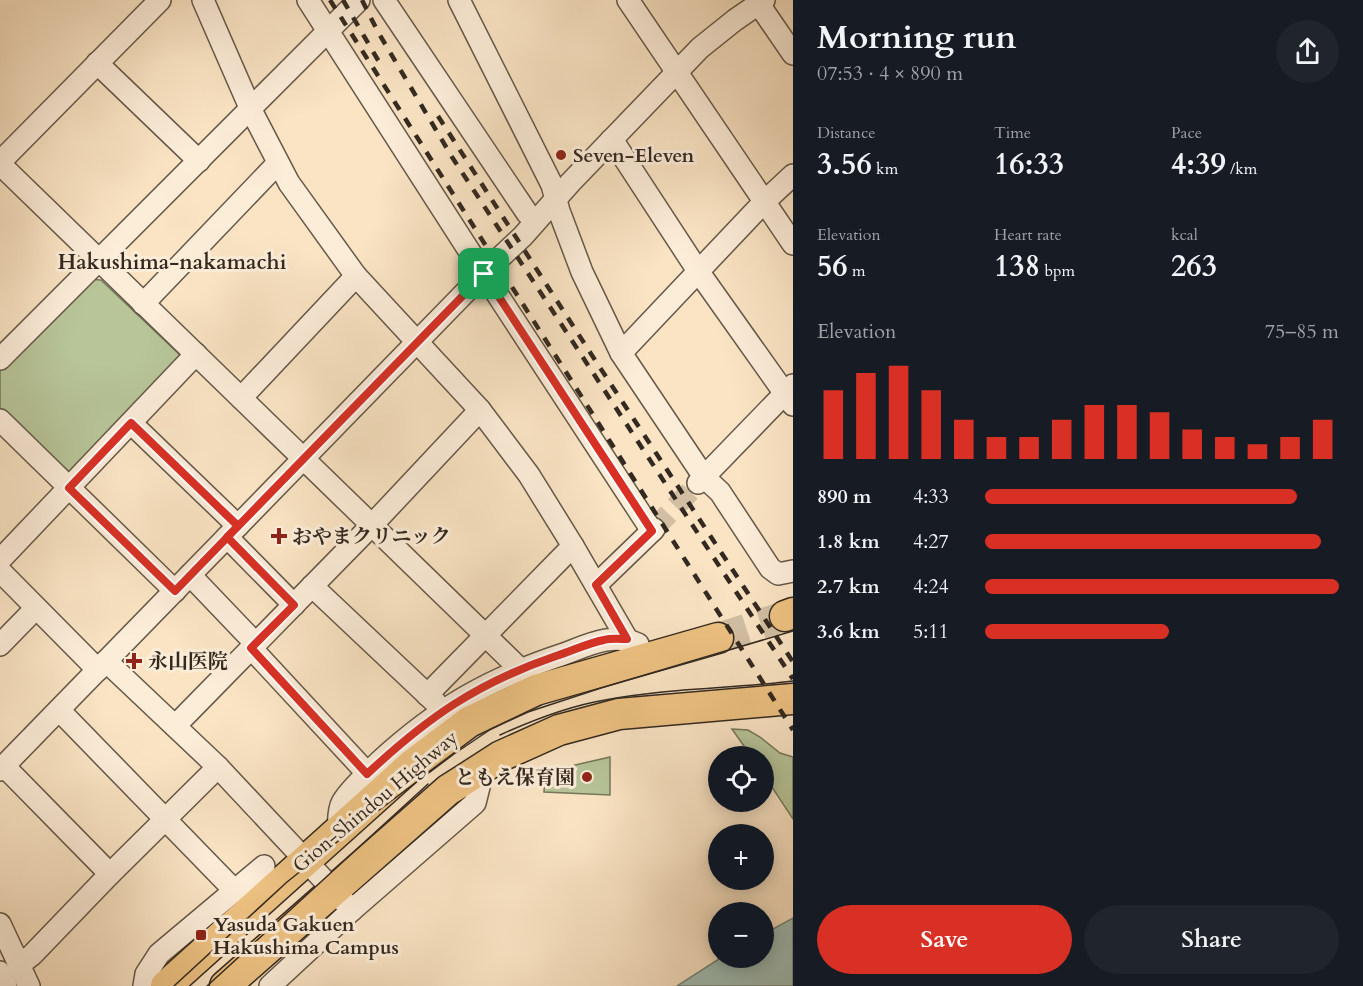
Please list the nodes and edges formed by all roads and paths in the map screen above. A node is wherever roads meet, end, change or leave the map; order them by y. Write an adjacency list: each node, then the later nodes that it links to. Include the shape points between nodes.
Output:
1 (160, 0): 11 (street)
2 (202, 0): 13 (street)
3 (308, 0): 9 (street)
4 (359, 0): 9 (street)
5 (384, 0): 21 (street)
6 (459, 0): 19 (street)
7 (628, 0): 12 (street)
8 (760, 1): 10 (street); 12 (street)
9 (328, 31): 13 (street); 25 (street)
10 (793, 54)
11 (97, 63): 15 (street); 16 (street)
12 (677, 72): 14 (street); 20 (street)
13 (251, 110): 15 (street); 17 (street)
14 (611, 140): 19 (street); 24 (street)
15 (199, 161): 23 (street)
16 (0, 163): 23 (street)
17 (278, 163): 26 (street); 27 (street)
18 (793, 175): 20 (street)
19 (556, 198): 21 (street); 29 (street, via 582,273)
20 (764, 202): 22 (street); 24 (street)
21 (535, 222): 25 (street)
22 (793, 244)
23 (100, 261): 27 (street); 31 (street)
24 (698, 271): 29 (street); 32 (street)
25 (484, 274): 28 (street); 47 (street, via 653,530)
26 (356, 276): 28 (street); 33 (street)
27 (143, 304): 30 (street)
28 (418, 342): 34 (street); 37 (street)
29 (621, 353): 38 (street)
30 (196, 354): 33 (street); 36 (street)
31 (0, 359)
32 (790, 395): 38 (street)
33 (241, 398): 37 (street)
34 (480, 410): 40 (street); 42 (street, via 529,475)
35 (0, 420): 39 (street)
36 (131, 423): 39 (street); 41 (street)
37 (304, 458): 40 (street); 41 (street)
38 (701, 480): 45 (street, via 720,492 770,568 778,574)
39 (69, 488): 43 (street); 49 (street)
40 (372, 525): 48 (street); 52 (street)
41 (233, 532): 46 (street); 50 (street)
42 (573, 546): 47 (street); 52 (street)
43 (0, 560)
44 (0, 571): 51 (street)
45 (793, 571)
46 (190, 576): 49 (street); 56 (street)
47 (596, 585): 54 (street)
48 (312, 586): 50 (street); 60 (street)
49 (175, 591): 58 (street)
50 (294, 605): 56 (street)
51 (36, 608): 55 (street); 58 (street)
52 (485, 636): 59 (street); 60 (street)
53 (718, 638): 57 (highway, Gion-Shindou Highway)
54 (627, 639): 57 (street); 59 (street, via 604,640)
55 (0, 645)
56 (253, 646): 64 (street); 68 (street)
57 (661, 654): 70 (highway, Gion-Shindou Highway, via 536,690 469,722 413,764)
58 (102, 666): 62 (street); 64 (street)
59 (520, 669): 63 (street)
60 (427, 695): 63 (street)
61 (793, 699): 66 (highway, Gion-Shindou Highway, via 618,714 559,730)
62 (59, 710): 67 (street); 69 (street)
63 (443, 710): 68 (street)
64 (176, 726): 65 (street)
65 (218, 767): 69 (street); 71 (street)
66 (484, 767): 75 (highway, Gion-Shindou Highway, via 448,790); 75 (street, via 475,803)
67 (2, 768): 73 (street)
68 (367, 774): 70 (street, via 341,803)
69 (166, 819): 73 (street); 74 (street)
70 (338, 830): 71 (highway, Gion-Shindou Highway)
71 (305, 860): 75 (street); 81 (highway, Gion-Shindou Highway)
72 (264, 866): 74 (street)
73 (110, 874): 77 (street, via 32,956)
74 (235, 891): 80 (street, via 159,954 146,974)
75 (342, 900): 82 (highway, Gion-Shindou Highway); 83 (street)
76 (0, 924): 77 (street)
77 (10, 968): 78 (street); 79 (street)
78 (6, 986)
79 (29, 986)
80 (144, 986)
81 (166, 986)
82 (225, 986)
83 (270, 986)

